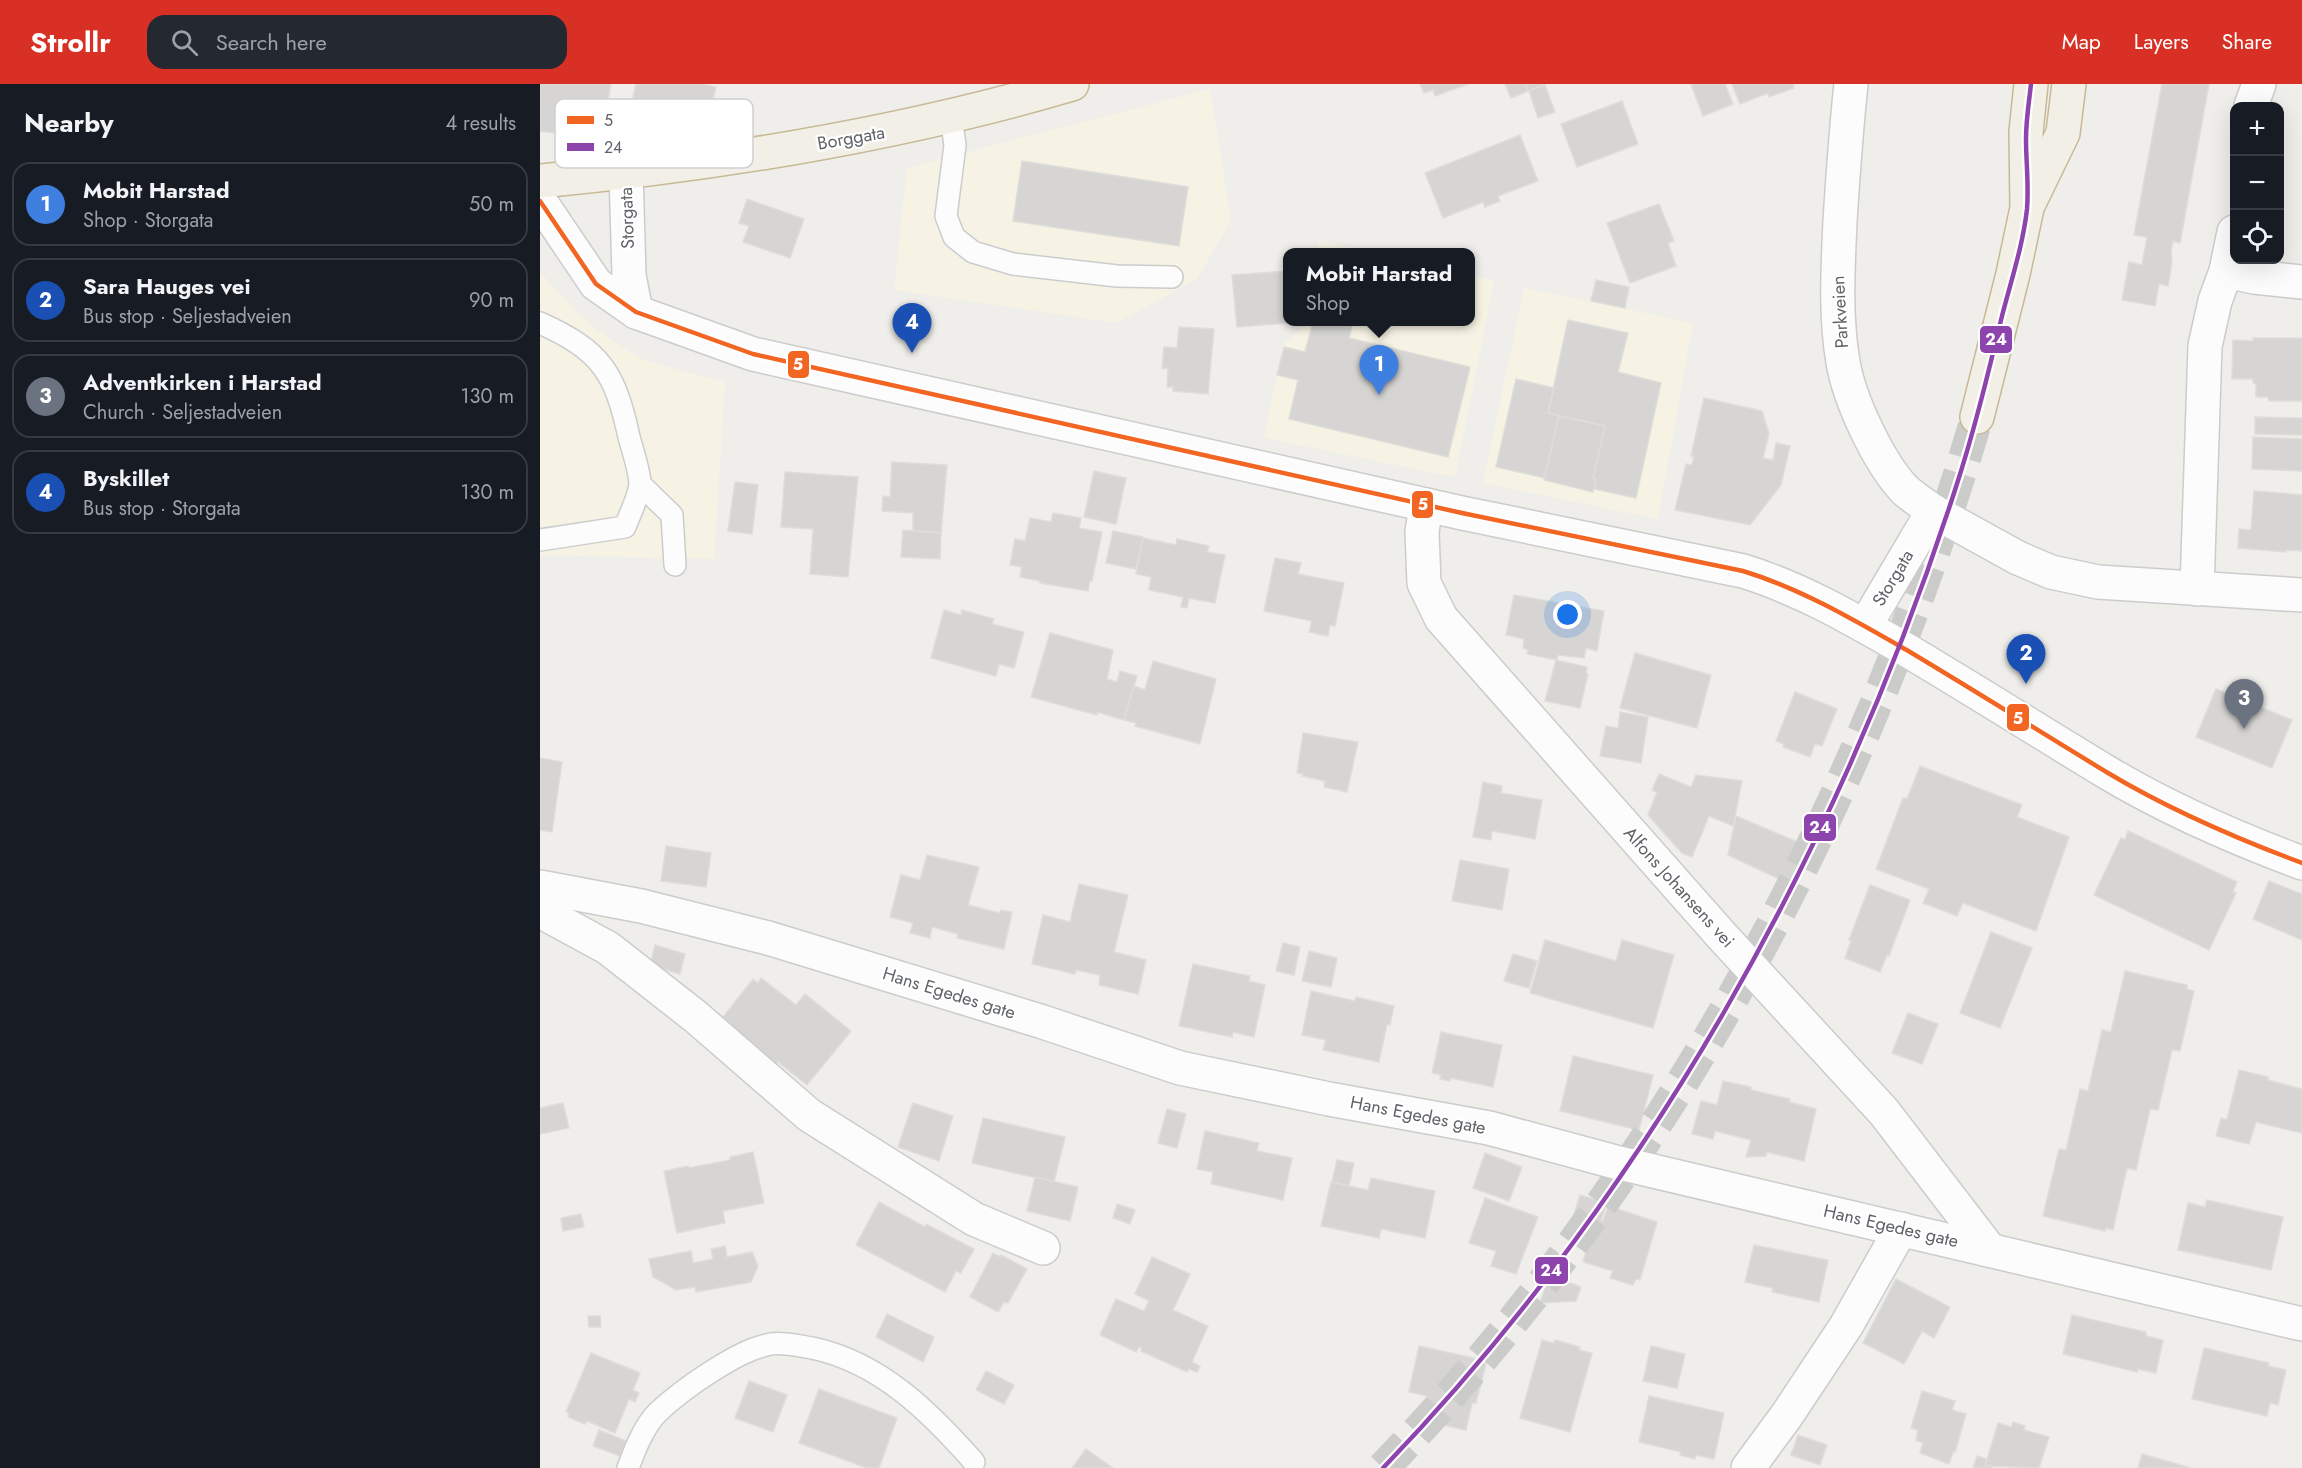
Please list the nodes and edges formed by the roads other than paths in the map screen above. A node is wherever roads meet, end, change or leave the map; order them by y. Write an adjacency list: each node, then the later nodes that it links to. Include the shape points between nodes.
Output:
1 (1072, 84): 7 (highway, Borggata)
2 (1851, 84): 23 (street, Parkveien, via 1838,292 1843,364 1853,398 1884,461 1904,489)
3 (2031, 84): 13 (highway, via 2026,132)
4 (2069, 84): 13 (highway, via 2063,133)
5 (2259, 84): 6 (street)
6 (2252, 102)
7 (951, 117): 8 (highway, Borggata); 16 (lane, via 955,145 946,216 954,237 973,252 1013,264 1117,276)
8 (753, 155)
9 (663, 168): 10 (highway, Borggata)
10 (626, 173): 11 (highway, Storgata); 18 (street, Storgata, via 629,275)
11 (540, 181)
12 (540, 201): 18 (street, Storgata, via 596,284)
13 (2027, 208): 20 (highway)
14 (2230, 254): 15 (street)
15 (2226, 271): 17 (street); 26 (street, via 2205,346)
16 (1172, 277)
17 (2302, 282)
18 (636, 312): 22 (street, Storgata, via 753,354)
19 (540, 323): 21 (lane, via 570,337 592,354 610,376 621,403)
20 (1977, 417)
21 (640, 484): 24 (lane, via 625,527); 25 (lane, via 672,515)
22 (1426, 505): 28 (street, Storgata, via 1743,571 1780,582); 34 (street, Alfons Johansens vei, via 1422,532 1424,583 1442,618 1722,936 1884,1112)
23 (1933, 511): 26 (street, via 2051,572 2098,582); 28 (street, Storgata)
24 (540, 540)
25 (675, 565)
26 (2197, 589): 27 (street)
27 (2302, 595)
28 (1865, 626): 29 (street, via 2182,814)
29 (2302, 863)
30 (540, 887): 32 (street, Hans Egedes gate, via 641,906 768,938 1180,1068 1489,1128 1616,1162)
31 (540, 911): 33 (street, via 608,948 696,1017 809,1115 974,1219)
32 (1902, 1228): 34 (street, Hans Egedes gate); 38 (street, via 1846,1326)
33 (1043, 1248)
34 (1989, 1249): 35 (street, Hans Egedes gate)
35 (2302, 1324)
36 (974, 1461): 37 (lane, via 913,1400 880,1375 837,1353 772,1344 736,1356 657,1413)
37 (628, 1468)
38 (1748, 1468)

